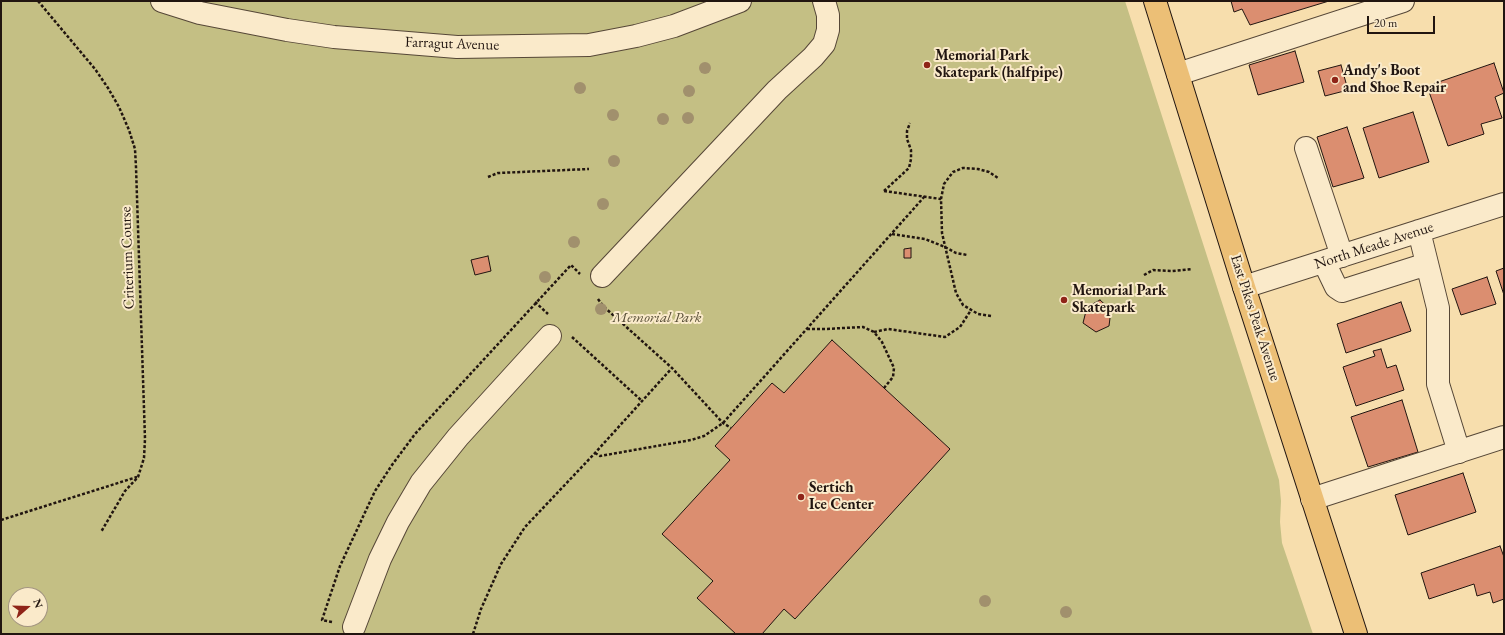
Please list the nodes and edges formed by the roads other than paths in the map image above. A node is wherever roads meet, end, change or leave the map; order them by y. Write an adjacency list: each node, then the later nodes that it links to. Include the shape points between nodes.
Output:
1 (162, 1): 2 (street, Farragut Avenue, via 200,13 287,30 334,37 457,47 589,45 674,26)
2 (740, 1)
3 (824, 1): 13 (street, via 828,15 828,30 824,44 777,90)
4 (1155, 1): 7 (main road, East Pikes Peak Avenue)
5 (1403, 1): 6 (street)
6 (1362, 7): 7 (street)
7 (1178, 74): 14 (main road, East Pikes Peak Avenue)
8 (1306, 148): 11 (street)
9 (1504, 204): 10 (street, North Meade Avenue)
10 (1419, 232): 11 (street, North Meade Avenue); 12 (street)
11 (1333, 259): 12 (street, via 1336,287 1342,290); 14 (street, North Meade Avenue)
12 (1427, 264): 17 (street, via 1438,308 1438,384)
13 (602, 276)
14 (1244, 287): 18 (main road, East Pikes Peak Avenue)
15 (557, 329): 19 (street, via 458,437 421,483 380,560)
16 (1504, 437): 17 (street)
17 (1459, 452): 18 (street)
18 (1312, 499): 20 (main road, East Pikes Peak Avenue)
19 (354, 627)
20 (1356, 634)

